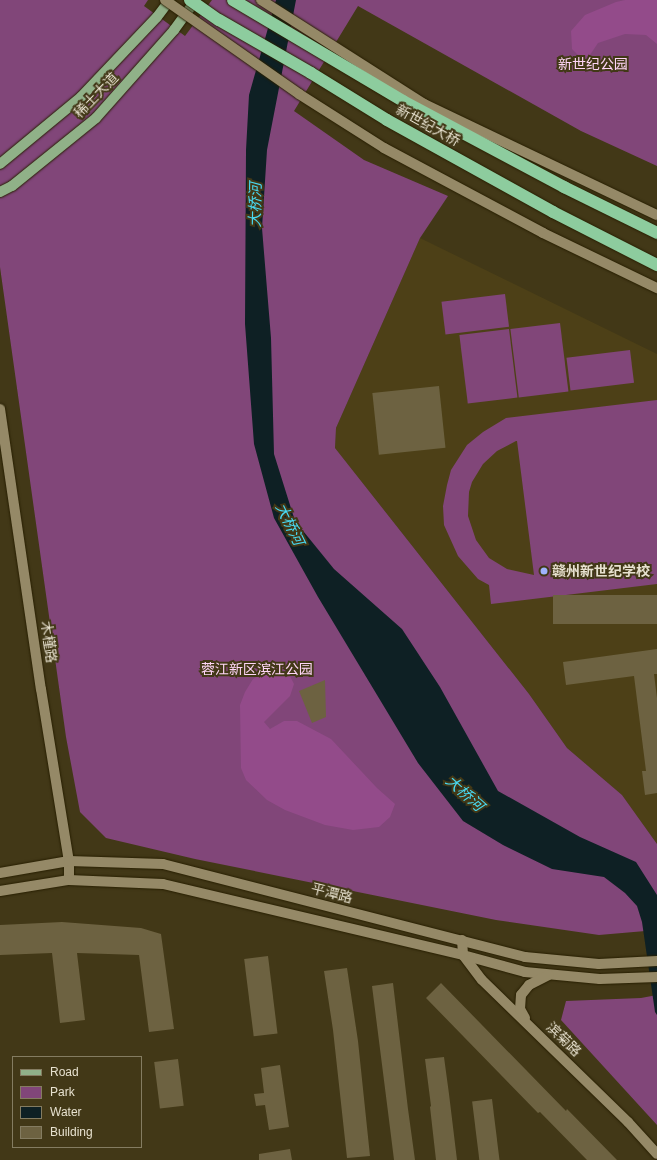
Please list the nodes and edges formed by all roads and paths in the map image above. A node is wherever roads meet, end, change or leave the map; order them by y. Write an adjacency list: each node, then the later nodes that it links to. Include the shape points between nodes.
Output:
1 (165, 0): 12 (street, bridge, via 299,94 384,148 543,233)
2 (170, 0): 7 (main road, 稀土大道, via 81,97)
3 (190, 0): 11 (highway, 新世纪大桥, bridge, via 387,120 553,212)
4 (196, 0): 8 (main road, 稀土大道, via 174,30 96,118 12,186)
5 (233, 0): 10 (highway, 新世纪大桥, via 403,101 564,187)
6 (261, 0): 9 (street, via 424,104)
7 (0, 164)
8 (0, 192)
9 (657, 215)
10 (657, 233)
11 (657, 265)
12 (657, 288)
13 (0, 409): 14 (street, 木槿路)
14 (69, 861): 15 (street, 平潭路); 16 (street, 木槿路); 18 (street, 平潭路, via 163,864)
15 (0, 874)
16 (69, 880): 17 (street); 19 (street, via 163,884)
17 (0, 891)
18 (462, 940): 19 (street); 20 (street, 平潭路, via 525,957 599,964)
19 (463, 955): 21 (street, via 525,972); 23 (street, 滨菊路, via 482,980)
20 (657, 961)
21 (550, 974): 22 (street, via 600,979); 23 (street, via 529,985 521,995 520,1009)
22 (657, 977)
23 (529, 1025): 24 (street, 滨菊路)
24 (657, 1154)

